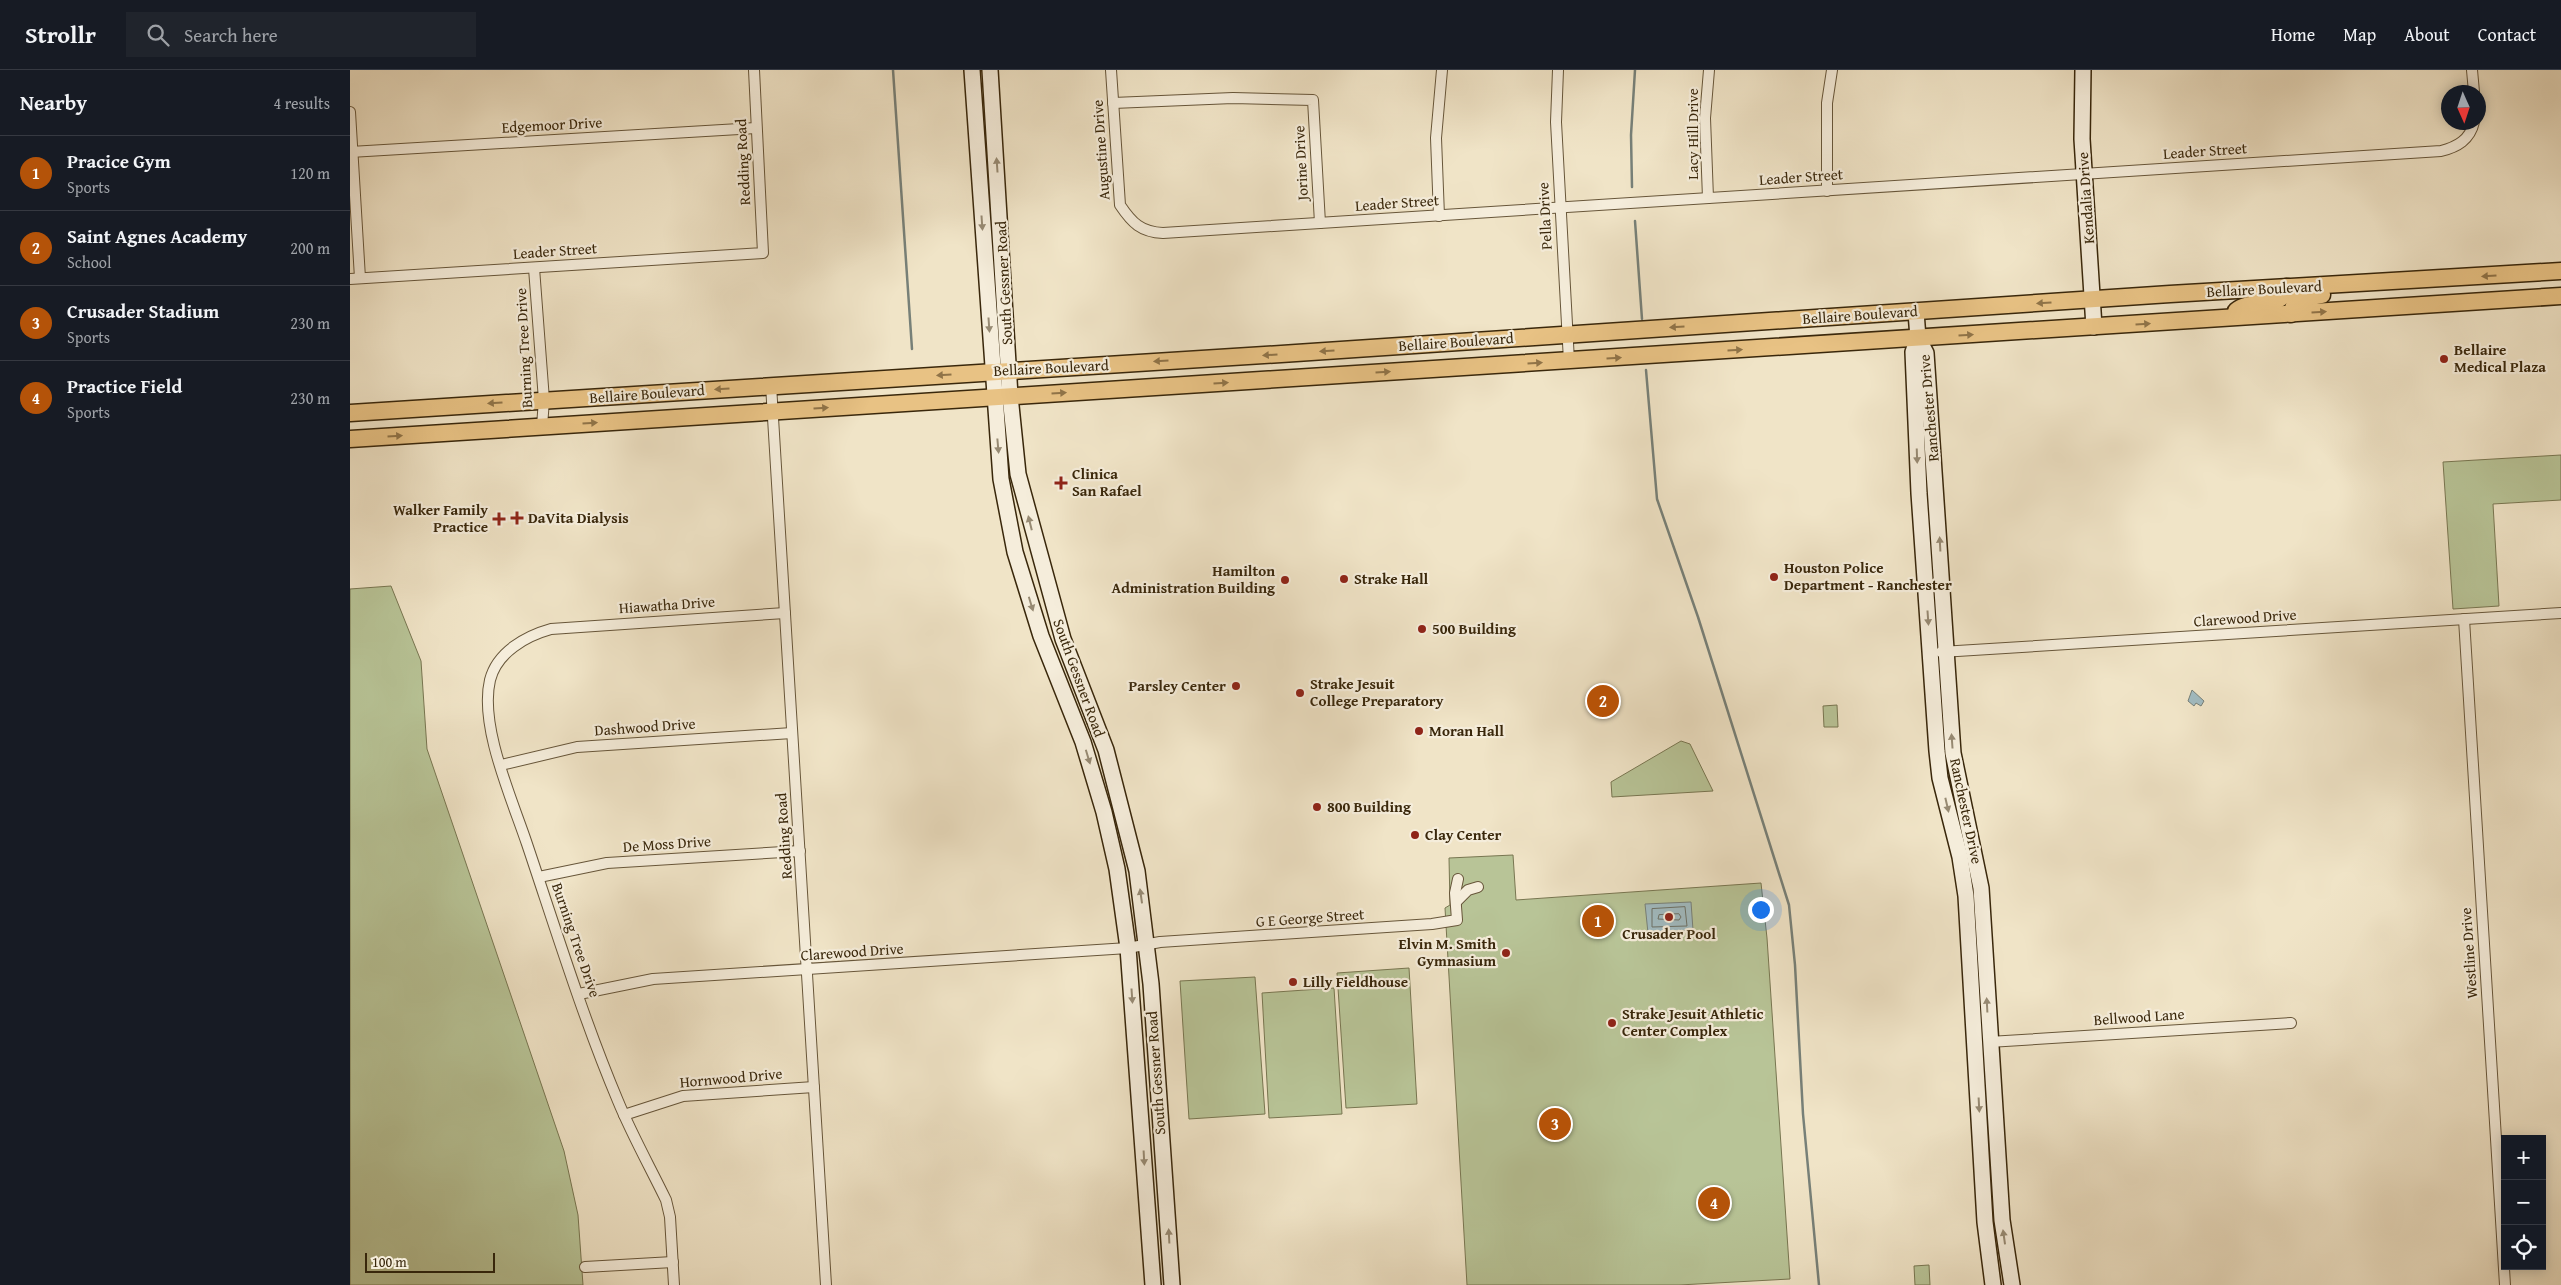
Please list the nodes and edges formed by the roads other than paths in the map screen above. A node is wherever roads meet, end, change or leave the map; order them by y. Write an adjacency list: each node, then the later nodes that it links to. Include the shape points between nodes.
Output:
1 (754, 70): 14 (street, Redding Road)
2 (972, 70): 20 (main road, South Gessner Road)
3 (990, 70): 19 (main road, South Gessner Road, one-way to 3)
4 (1112, 70): 12 (street, Augustine Drive)
5 (1442, 70): 23 (street, via 1436,138)
6 (1558, 70): 22 (street, Pella Drive, via 1556,122)
7 (1709, 70): 21 (street, Lacy Hill Drive, via 1705,118)
8 (1832, 70): 18 (street, via 1827,103)
9 (2083, 70): 17 (main road, Kendalia Drive, via 2081,125)
10 (2472, 70): 11 (street)
11 (2473, 85)
12 (1113, 103): 24 (street, Jorine Drive, via 1233,98 1313,100); 25 (street, Augustine Drive, via 1120,205)
13 (350, 112): 16 (street)
14 (756, 128): 16 (street, Edgemoor Drive); 26 (street, Redding Road)
15 (2471, 130): 17 (street, Leader Street, via 2456,147 2441,151)
16 (351, 152): 30 (street)
17 (2084, 174): 18 (street, Leader Street); 35 (main road, Kendalia Drive)
18 (1827, 191): 21 (street, Leader Street)
19 (999, 195): 20 (main road); 45 (main road, South Gessner Road)
20 (980, 196): 45 (main road, South Gessner Road, one-way to 45)
21 (1708, 198): 22 (street, Leader Street)
22 (1560, 208): 23 (street, Leader Street); 40 (street, Pella Drive)
23 (1439, 216): 24 (street, Leader Street)
24 (1320, 223): 25 (street, Leader Street, via 1163,234)
25 (1132, 224)
26 (763, 253): 27 (street, Leader Street)
27 (534, 268): 30 (street, Leader Street); 50 (street, Burning Tree Drive)
28 (2561, 271): 29 (main road, Bellaire Boulevard)
29 (2538, 273): 31 (main road, Bellaire Boulevard, one-way to 31); 34 (main road)
30 (355, 279)
31 (2393, 281): 32 (main road, Bellaire Boulevard); 37 (main road, via 2352,293 2302,298 2296,300)
32 (2287, 287): 35 (main road, Bellaire Boulevard); 38 (main road, via 2285,294 2276,302 2240,308)
33 (2561, 296): 34 (main road, Bellaire Boulevard)
34 (2540, 298): 37 (main road, Bellaire Boulevard, one-way to 34)
35 (2092, 299): 36 (main road, Bellaire Boulevard, one-way to 36); 39 (main road, Kendalia Drive)
36 (1916, 312): 40 (main road, Bellaire Boulevard, one-way to 40); 41 (main road, Ranchester Drive)
37 (2291, 314): 38 (main road, Bellaire Boulevard)
38 (2229, 318): 39 (main road, Bellaire Boulevard, one-way to 38)
39 (2094, 327): 41 (main road, Bellaire Boulevard, one-way to 39)
40 (1568, 334): 42 (main road, Bellaire Boulevard); 44 (street, Pella Drive)
41 (1918, 338): 44 (main road, Bellaire Boulevard, one-way to 41); 55 (main road, Ranchester Drive, via 1912,352)
42 (1411, 345): 43 (main road, Bellaire Boulevard, one-way to 43); 46 (main road)
43 (1244, 356): 45 (main road, Bellaire Boulevard, one-way to 45); 47 (main road)
44 (1569, 361): 46 (main road, Bellaire Boulevard, one-way to 44)
45 (1000, 371): 48 (main road, Bellaire Boulevard, one-way to 48); 49 (main road, South Gessner Road)
46 (1412, 371): 47 (main road, Bellaire Boulevard, one-way to 46)
47 (1246, 381): 49 (main road, Bellaire Boulevard, one-way to 47)
48 (771, 385): 50 (main road, Bellaire Boulevard, one-way to 50); 52 (street, Redding Road)
49 (1002, 397): 52 (main road, Bellaire Boulevard, one-way to 49); 60 (main road, South Gessner Road, one-way to 49); 61 (main road, South Gessner Road, one-way to 61, via 1001,479)
50 (544, 400): 51 (main road, Bellaire Boulevard, one-way to 51); 54 (street, Burning Tree Drive)
51 (426, 408): 53 (main road, Bellaire Boulevard); 56 (main road, via 401,419 358,422)
52 (772, 412): 54 (main road, Bellaire Boulevard, one-way to 52); 62 (street, Redding Road)
53 (350, 413)
54 (542, 426): 57 (main road, Bellaire Boulevard, one-way to 54)
55 (1924, 426): 58 (main road, Ranchester Drive); 59 (main road, Ranchester Drive, one-way to 59)
56 (350, 427)
57 (350, 438)
58 (1937, 492): 59 (main road); 66 (main road, Ranchester Drive, one-way to 58)
59 (1919, 493): 67 (main road, Ranchester Drive, one-way to 67)
60 (1036, 547): 61 (main road); 78 (main road, South Gessner Road, one-way to 60, via 1137,871 1120,800 1106,750 1063,639)
61 (1015, 552): 79 (main road, South Gessner Road, one-way to 79, via 1041,636 1083,742 1104,812 1117,868)
62 (785, 613): 65 (street, Hiawatha Drive); 68 (street, Redding Road)
63 (2561, 614): 64 (street, Clarewood Drive)
64 (2464, 619): 66 (street, Clarewood Drive); 101 (street, Westline Drive)
65 (551, 628): 69 (street, Burning Tree Drive, via 523,640 508,652 490,678 487,714)
66 (1947, 652): 67 (street, Clarewood Drive); 70 (main road, Ranchester Drive, one-way to 66)
67 (1930, 653): 71 (main road, Ranchester Drive)
68 (792, 733): 69 (street, Dashwood Drive, via 577,747); 72 (street, Redding Road)
69 (501, 765): 73 (street, Burning Tree Drive)
70 (1956, 774): 71 (main road); 77 (main road, Ranchester Drive, via 1977,863)
71 (1940, 778): 77 (main road, Ranchester Drive, one-way to 77)
72 (800, 850): 73 (street, De Moss Drive, via 607,863); 80 (street, Redding Road)
73 (539, 878): 81 (street, Burning Tree Drive)
74 (1458, 880): 76 (street, G E George Street)
75 (1478, 886): 76 (street, via 1468,890)
76 (1456, 902): 78 (street, G E George Street, via 1457,920 1432,924)
77 (1975, 925): 83 (main road, Ranchester Drive, one-way to 77); 84 (main road, Ranchester Drive)
78 (1146, 944): 79 (street, Clarewood Drive); 86 (main road, South Gessner Road)
79 (1128, 948): 80 (street, Clarewood Drive); 85 (main road, South Gessner Road, one-way to 85)
80 (807, 970): 81 (street, Clarewood Drive, via 653,979); 87 (street, Redding Road)
81 (579, 994): 88 (street, Burning Tree Drive)
82 (2291, 1023): 83 (street, Bellwood Lane)
83 (1990, 1042): 84 (main road, Ranchester Drive)
84 (1984, 1077): 90 (main road, Ranchester Drive); 92 (main road, Ranchester Drive, one-way to 92)
85 (1138, 1080): 86 (main road); 91 (main road, South Gessner Road, one-way to 91)
86 (1157, 1080): 89 (main road, South Gessner Road)
87 (814, 1087): 88 (street, Hornwood Drive, via 683,1096); 96 (street, Redding Road)
88 (624, 1115): 93 (street, Burning Tree Drive, via 666,1200)
89 (1166, 1195): 91 (main road); 98 (main road, South Gessner Road, one-way to 89)
90 (2001, 1195): 92 (main road); 100 (main road, Ranchester Drive, one-way to 90)
91 (1146, 1196): 97 (main road, South Gessner Road)
92 (1985, 1196): 99 (main road, Ranchester Drive)
93 (673, 1262): 94 (street); 95 (street, Burning Tree Drive)
94 (585, 1267)
95 (674, 1285)
96 (826, 1285)
97 (1153, 1285)
98 (1172, 1285)
99 (1993, 1285)
100 (2012, 1285)
101 (2505, 1285)

